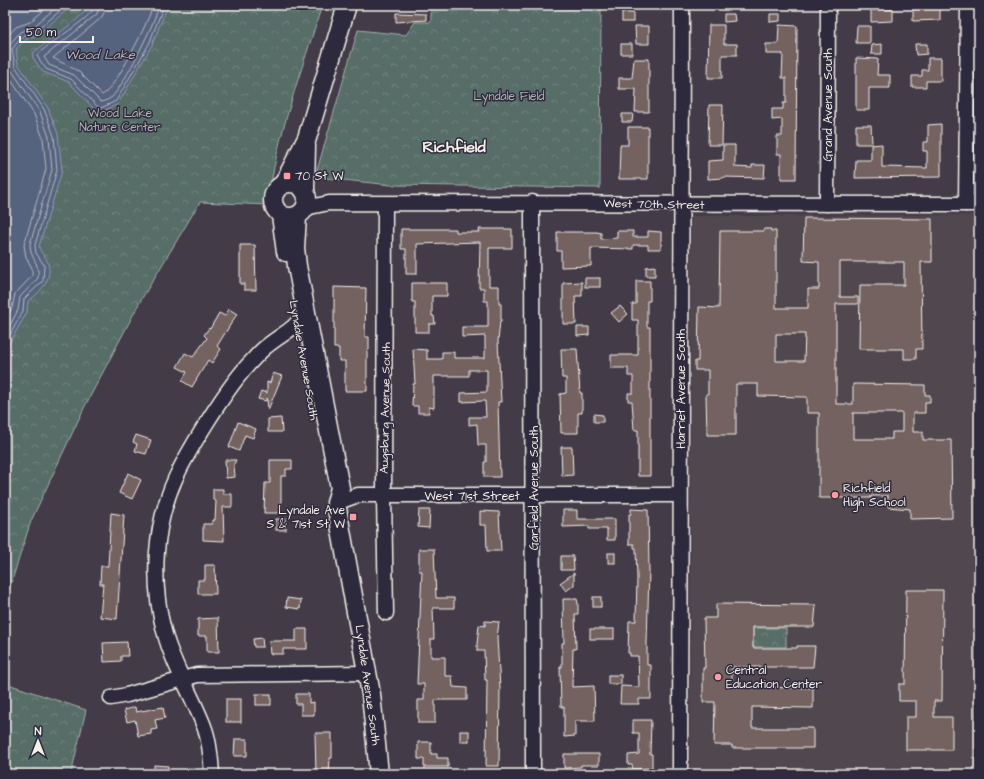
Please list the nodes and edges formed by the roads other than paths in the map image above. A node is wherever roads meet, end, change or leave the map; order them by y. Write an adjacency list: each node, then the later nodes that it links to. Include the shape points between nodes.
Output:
1 (682, 5): 10 (street, Harriet Avenue South)
2 (828, 5): 11 (street, Grand Avenue South)
3 (968, 5): 12 (street)
4 (346, 6): 5 (main road, Lyndale Avenue South)
5 (306, 138): 6 (main road, Lyndale Avenue South); 8 (main road, Lyndale Avenue South)
6 (284, 183): 8 (main road, via 295,183); 8 (main road, Lyndale Avenue South, via 273,196 274,207)
7 (532, 202): 9 (street, West 70th Street); 10 (street, West 70th Street); 16 (street, Garfield Avenue South)
8 (299, 204): 9 (street, West 70th Street); 13 (main road, Lyndale Avenue South)
9 (385, 204): 15 (street, Augsburg Avenue South)
10 (682, 204): 11 (street, West 70th Street); 14 (street, Harriet Avenue South)
11 (828, 204): 12 (street, West 70th Street)
12 (972, 204)
13 (301, 320): 17 (main road, Lyndale Avenue South, via 329,493); 20 (street, via 266,346 229,388 191,450 176,478 165,507 158,538 158,601 164,632)
14 (680, 495): 16 (street, West 71st Street); 25 (street, Harriet Avenue South)
15 (384, 496): 16 (street, West 71st Street); 17 (street, West 71st Street, via 358,495); 18 (street, Augsburg Avenue South)
16 (534, 496): 24 (street, Garfield Avenue South)
17 (336, 503): 19 (main road, Lyndale Avenue South)
18 (386, 613)
19 (368, 674): 20 (street, via 197,675); 23 (main road, Lyndale Avenue South)
20 (183, 680): 21 (street); 22 (street, via 206,731)
21 (111, 698)
22 (212, 774)
23 (379, 774)
24 (533, 774)
25 (680, 774)

